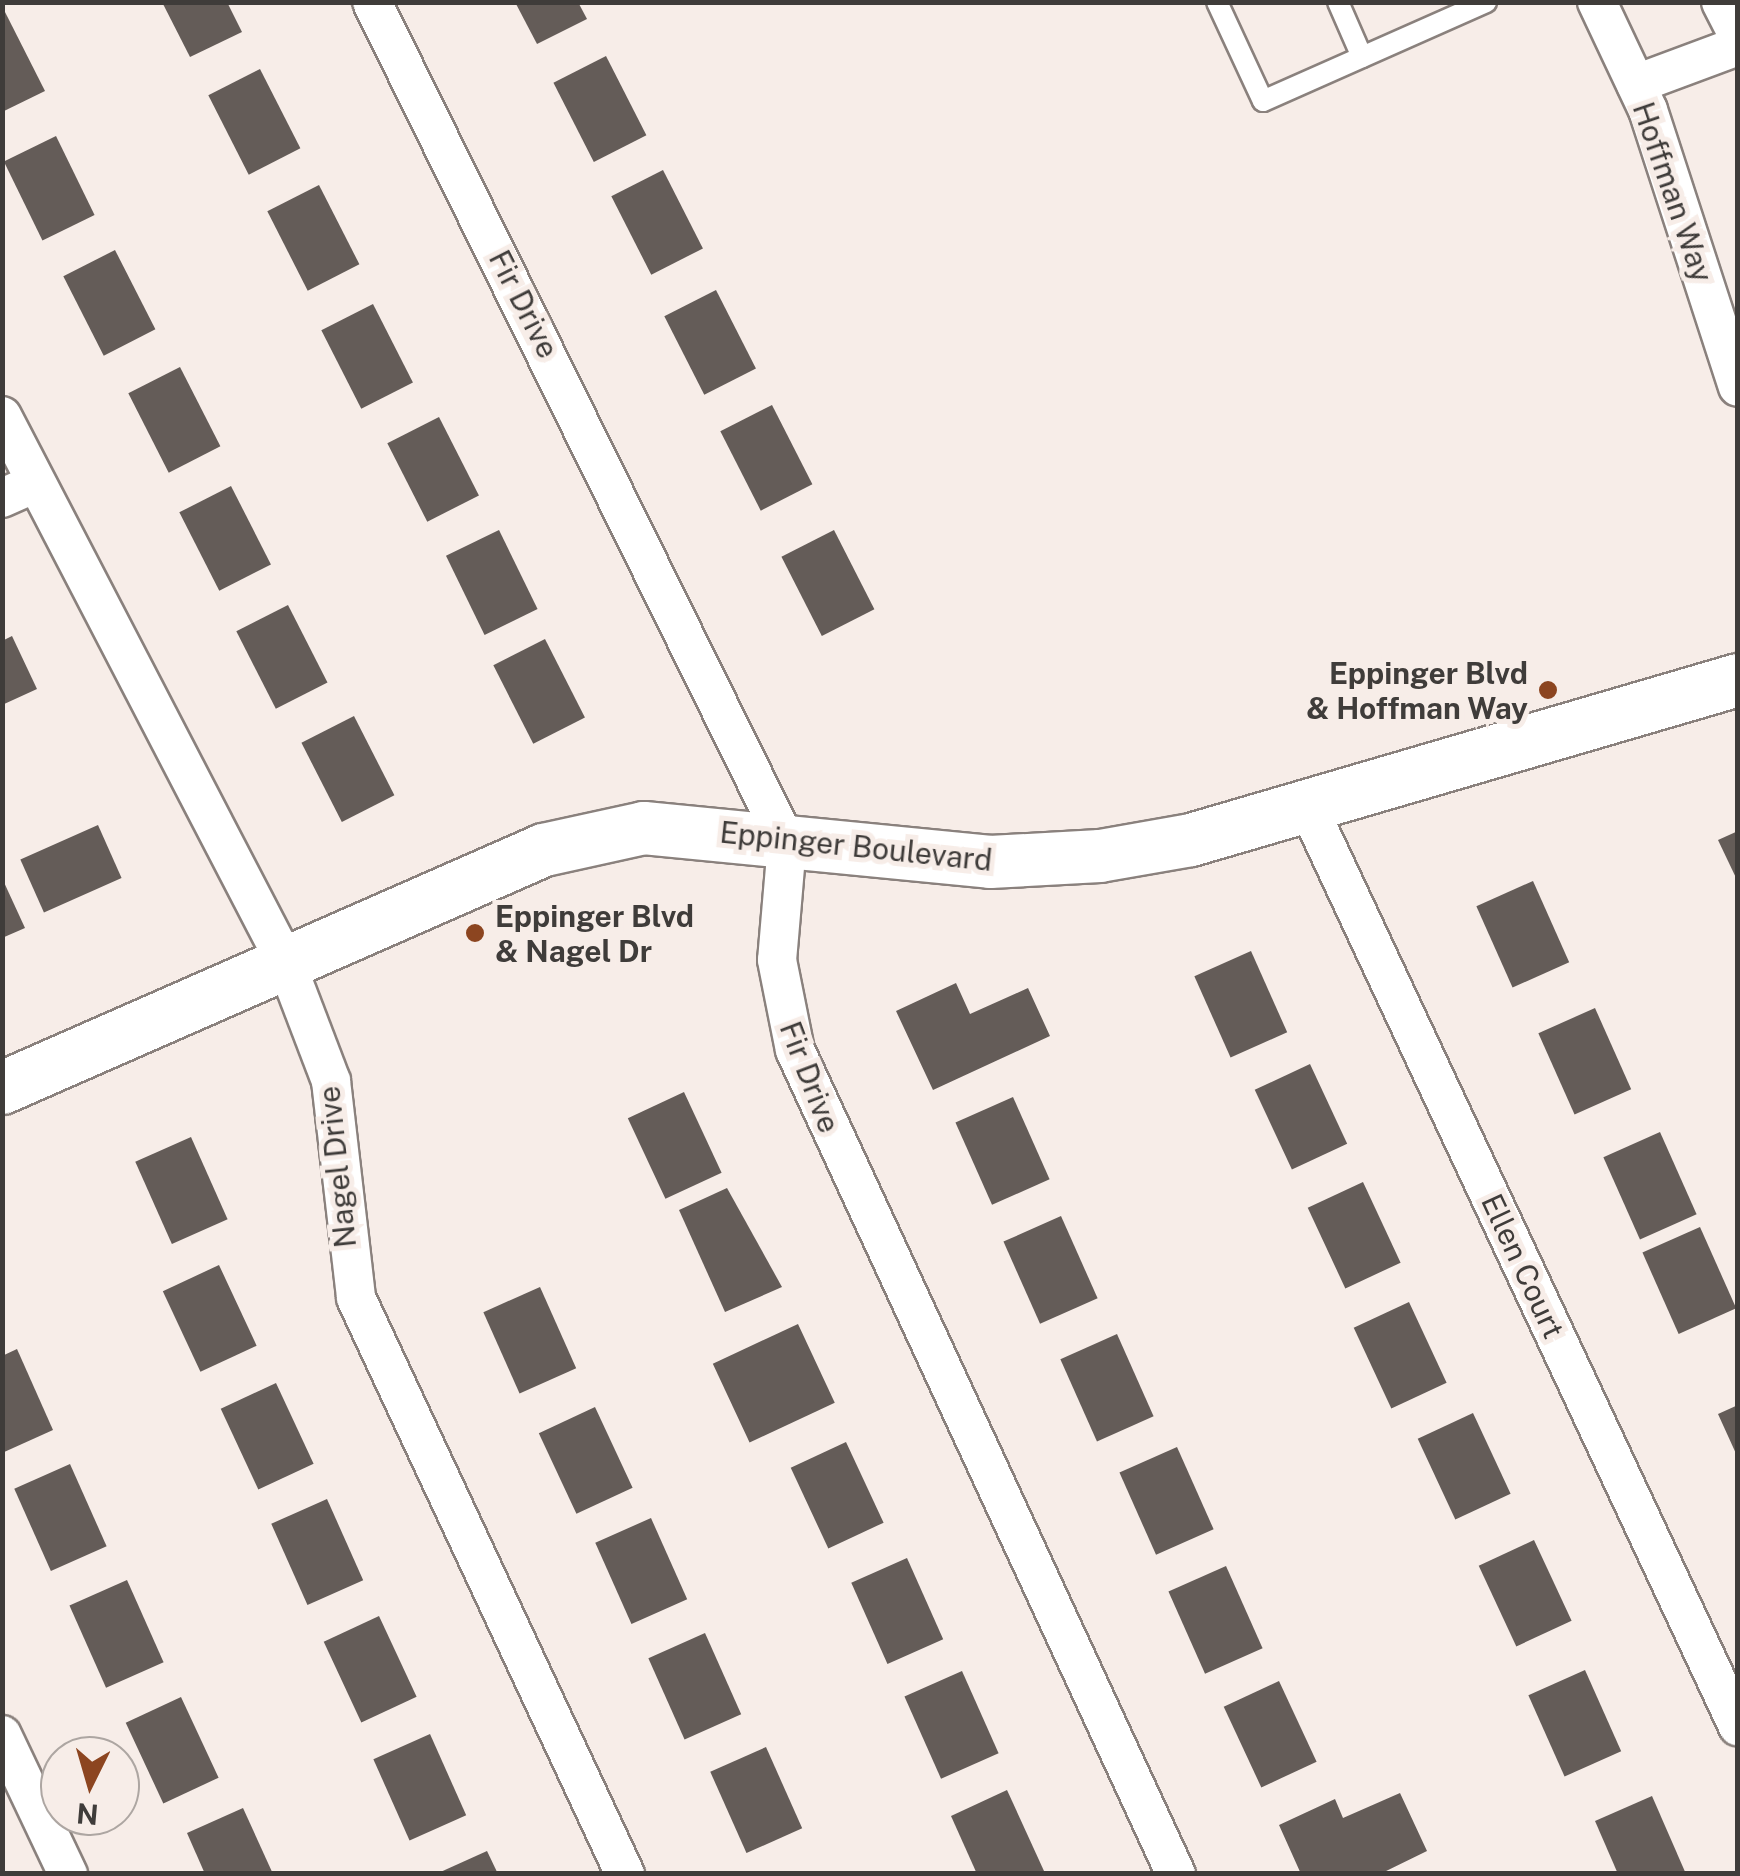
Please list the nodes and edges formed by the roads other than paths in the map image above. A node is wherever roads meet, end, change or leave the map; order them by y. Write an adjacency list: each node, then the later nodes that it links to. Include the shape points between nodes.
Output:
1 (372, 2): 16 (street, Fir Drive)
2 (1218, 2): 9 (lane, via 1263,101)
3 (1338, 2): 9 (lane)
4 (1597, 2): 10 (street, Hoffman Way)
5 (1721, 2): 7 (street)
6 (1481, 4): 9 (lane)
7 (1738, 35)
8 (1738, 46): 10 (street)
9 (1362, 57)
10 (1636, 84): 11 (street, Hoffman Way)
11 (1738, 387)
12 (2, 416): 13 (street, Nagel Drive)
13 (19, 491): 17 (street, Nagel Drive)
14 (1738, 680): 15 (street, Eppinger Boulevard)
15 (1308, 806): 16 (street, Eppinger Boulevard, via 1100,856 990,862); 19 (street, Ellen Court)
16 (788, 844): 17 (street, Eppinger Boulevard, via 644,828 544,850); 23 (street, Fir Drive, via 777,960 795,1050)
17 (286, 963): 18 (street, Eppinger Boulevard); 22 (street, Nagel Drive, via 331,1080 356,1298)
18 (2, 1088)
19 (1738, 1726)
20 (2, 1734): 21 (street)
21 (68, 1874)
22 (625, 1874)
23 (1176, 1874)

